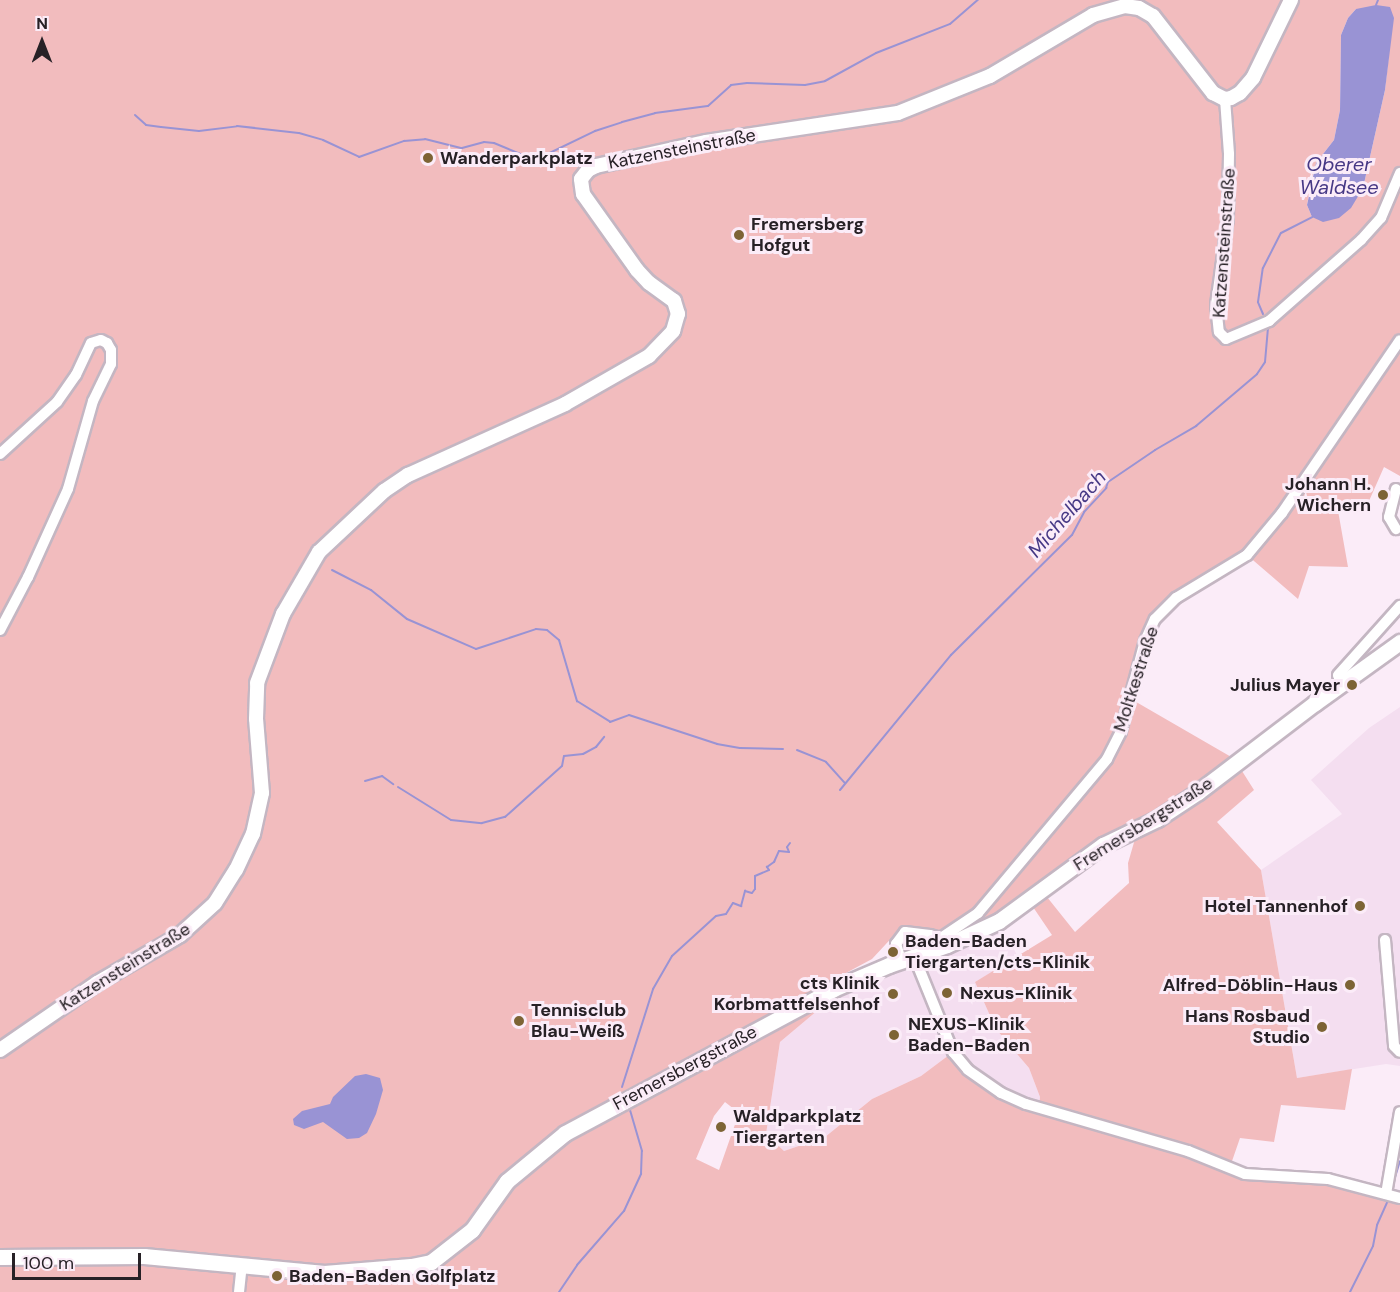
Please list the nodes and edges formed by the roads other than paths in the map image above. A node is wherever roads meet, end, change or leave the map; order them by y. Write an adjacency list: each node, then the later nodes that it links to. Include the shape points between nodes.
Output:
1 (1291, 0): 2 (street, via 1253,78 1240,93)
2 (1225, 99): 3 (street, Katzensteinstraße, via 1228,218 1216,305 1223,338 1269,321 1361,240 1381,218); 15 (street, Katzensteinstraße, via 1206,85 1153,16 1125,6 1093,15 990,76 898,114 729,138 588,170 582,179 583,194 637,270 674,301 678,314 673,331 649,356 565,404 408,475 384,491 319,552 283,614 257,682 262,793 253,834 215,903 180,935 97,983)
3 (1400, 173)
4 (1400, 340): 13 (street, Moltkestraße, via 1282,513 1247,555 1176,598 1155,619 1145,641 1122,730 1107,759 978,914)
5 (0, 454): 9 (street, via 57,402 91,343 106,343 111,350 111,364 93,401 68,489)
6 (1397, 492): 7 (street, via 1389,517)
7 (1396, 529)
8 (1400, 606): 11 (street, via 1338,675)
9 (0, 630)
10 (1400, 642): 11 (main road, Fremersbergstraße)
11 (1341, 684): 13 (main road, Fremersbergstraße, via 1174,809 1103,846 999,921)
12 (1385, 940): 16 (street, via 1394,1046)
13 (944, 942): 14 (main road, Fremersbergstraße); 14 (street, via 918,932 905,932 896,944)
14 (907, 959): 18 (street, via 953,1052 968,1070 1001,1093 1026,1104 1188,1151 1245,1174 1328,1179); 20 (main road, Fremersbergstraße, via 833,989 565,1133 507,1181 472,1230 431,1262 324,1273)
15 (0, 1050)
16 (1400, 1052)
17 (1400, 1112): 18 (street)
18 (1393, 1196)
19 (0, 1257): 20 (main road, Fremersbergstraße, via 144,1256)
20 (242, 1265): 21 (street)
21 (240, 1292)

